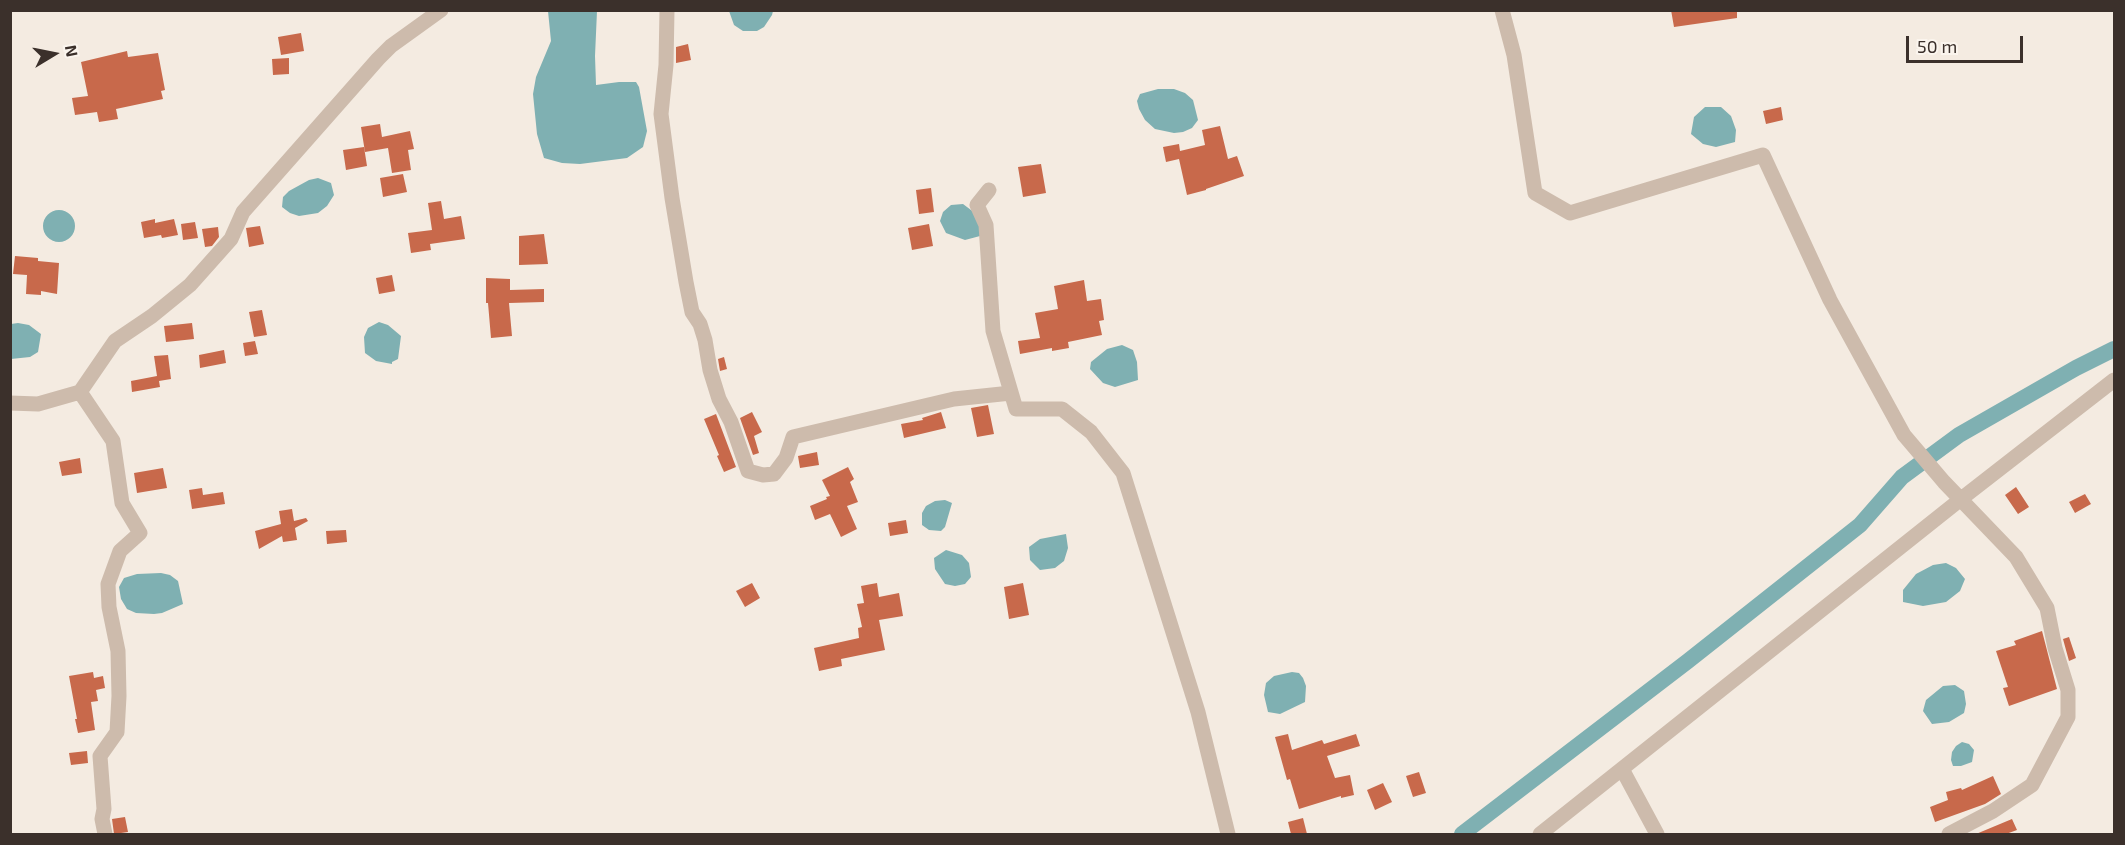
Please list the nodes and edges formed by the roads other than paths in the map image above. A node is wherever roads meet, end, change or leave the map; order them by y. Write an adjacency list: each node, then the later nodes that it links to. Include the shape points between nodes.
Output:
1 (441, 10): 6 (street, via 378,59 243,212 231,239 197,277 152,316 115,341)
2 (667, 10): 7 (street, via 661,114 692,312 700,324 719,399 748,471 774,474 786,458 793,437 954,399)
3 (1502, 10): 9 (street, via 1514,55 1535,193 1570,213 1763,155 1830,300 1904,435)
4 (989, 190): 7 (street, via 977,205 986,225 993,331)
5 (2115, 380): 9 (street)
6 (80, 392): 8 (street, via 38,404); 11 (street, via 113,441 122,503 140,533 120,551 108,584 118,651 119,696 117,732 100,756)
7 (1011, 393): 12 (street, via 1016,409 1062,409 1090,432 1123,473 1198,712)
8 (10, 403)
9 (1961, 499): 10 (street); 15 (street, via 2016,557 2047,608 2068,690 2068,717 2032,785)
10 (1622, 770): 13 (street); 14 (street)
11 (105, 834)
12 (1228, 834)
13 (1540, 834)
14 (1657, 834)
15 (1949, 834)

